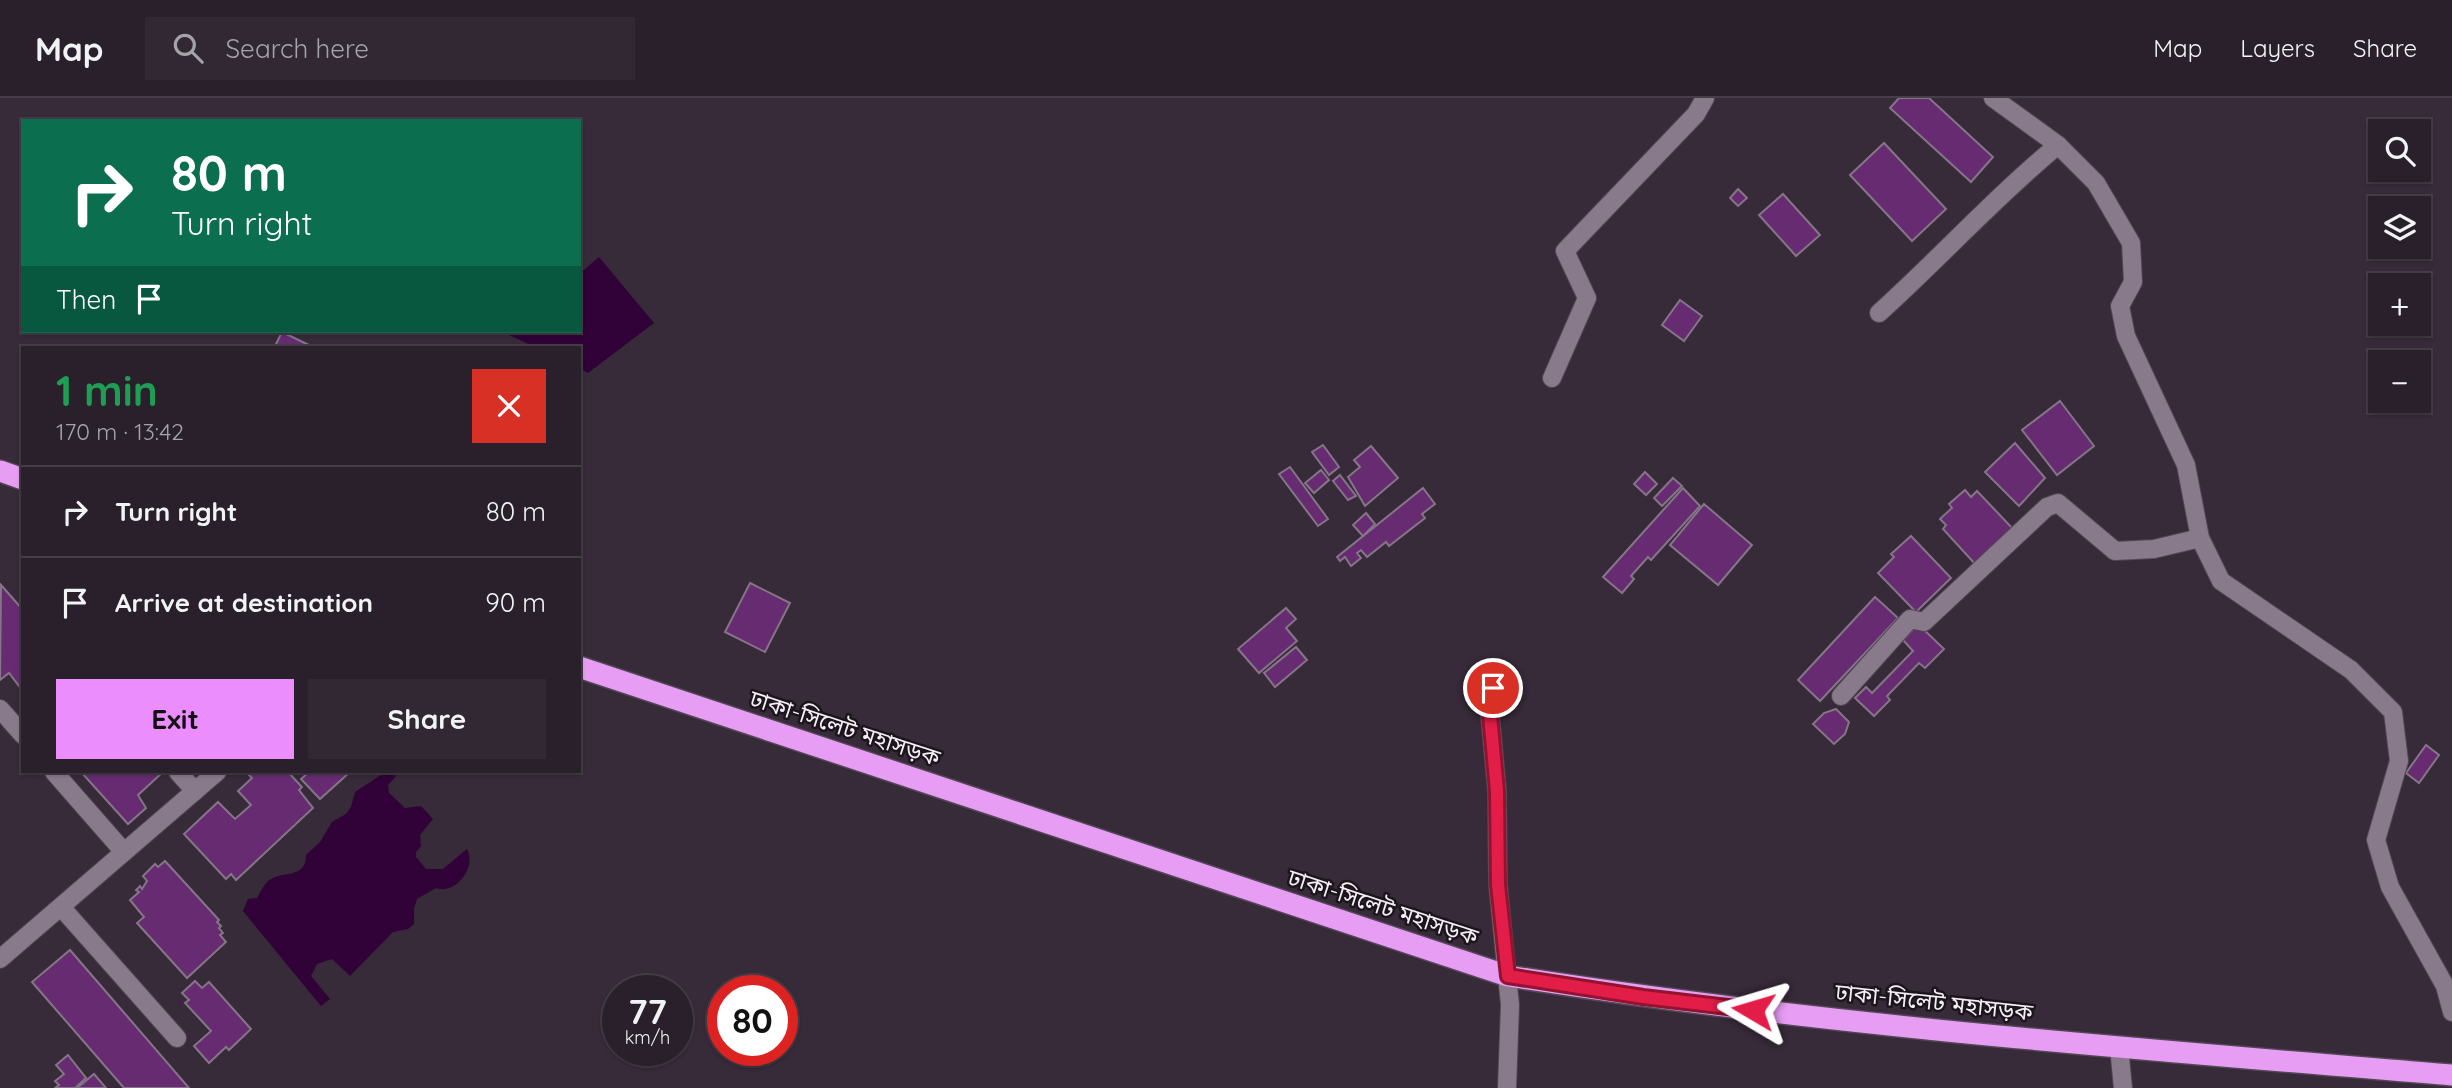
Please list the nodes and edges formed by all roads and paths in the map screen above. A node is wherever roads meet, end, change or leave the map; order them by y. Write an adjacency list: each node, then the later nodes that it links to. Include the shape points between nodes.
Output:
1 (1705, 98): 5 (street, via 1696,114 1565,251 1587,298)
2 (1993, 98): 3 (street)
3 (2058, 145): 4 (street, via 2013,182); 8 (street, via 2096,183 2131,243 2133,282 2120,306 2126,336 2186,465)
4 (1879, 313)
5 (1552, 378)
6 (0, 471): 7 (highway)
7 (21, 478)
8 (2200, 538): 11 (street, via 2154,549 2115,551 2058,503 1924,622 1910,619); 22 (street, via 2221,581 2351,670 2393,712 2399,761 2376,840 2390,887 2445,986)
9 (581, 668): 21 (highway, ঢাকা-সিলেট মহাসড়ক)
10 (1497, 672): 21 (street, via 1489,704 1497,791 1498,885)
11 (1841, 696)
12 (0, 709): 13 (street)
13 (21, 733)
14 (55, 773): 18 (street)
15 (179, 773): 17 (street)
16 (216, 773): 17 (street)
17 (195, 791): 18 (street)
18 (124, 852): 19 (street)
19 (61, 907): 20 (street); 23 (street)
20 (0, 959)
21 (1508, 976): 24 (highway, ঢাকা-সিলেট মহাসড়ক, via 1643,997); 26 (street)
22 (2452, 1012)
23 (177, 1038)
24 (2119, 1047): 25 (highway, ঢাকা-সিলেট মহাসড়ক); 27 (street)
25 (2452, 1075)
26 (1507, 1088)
27 (2123, 1088)

